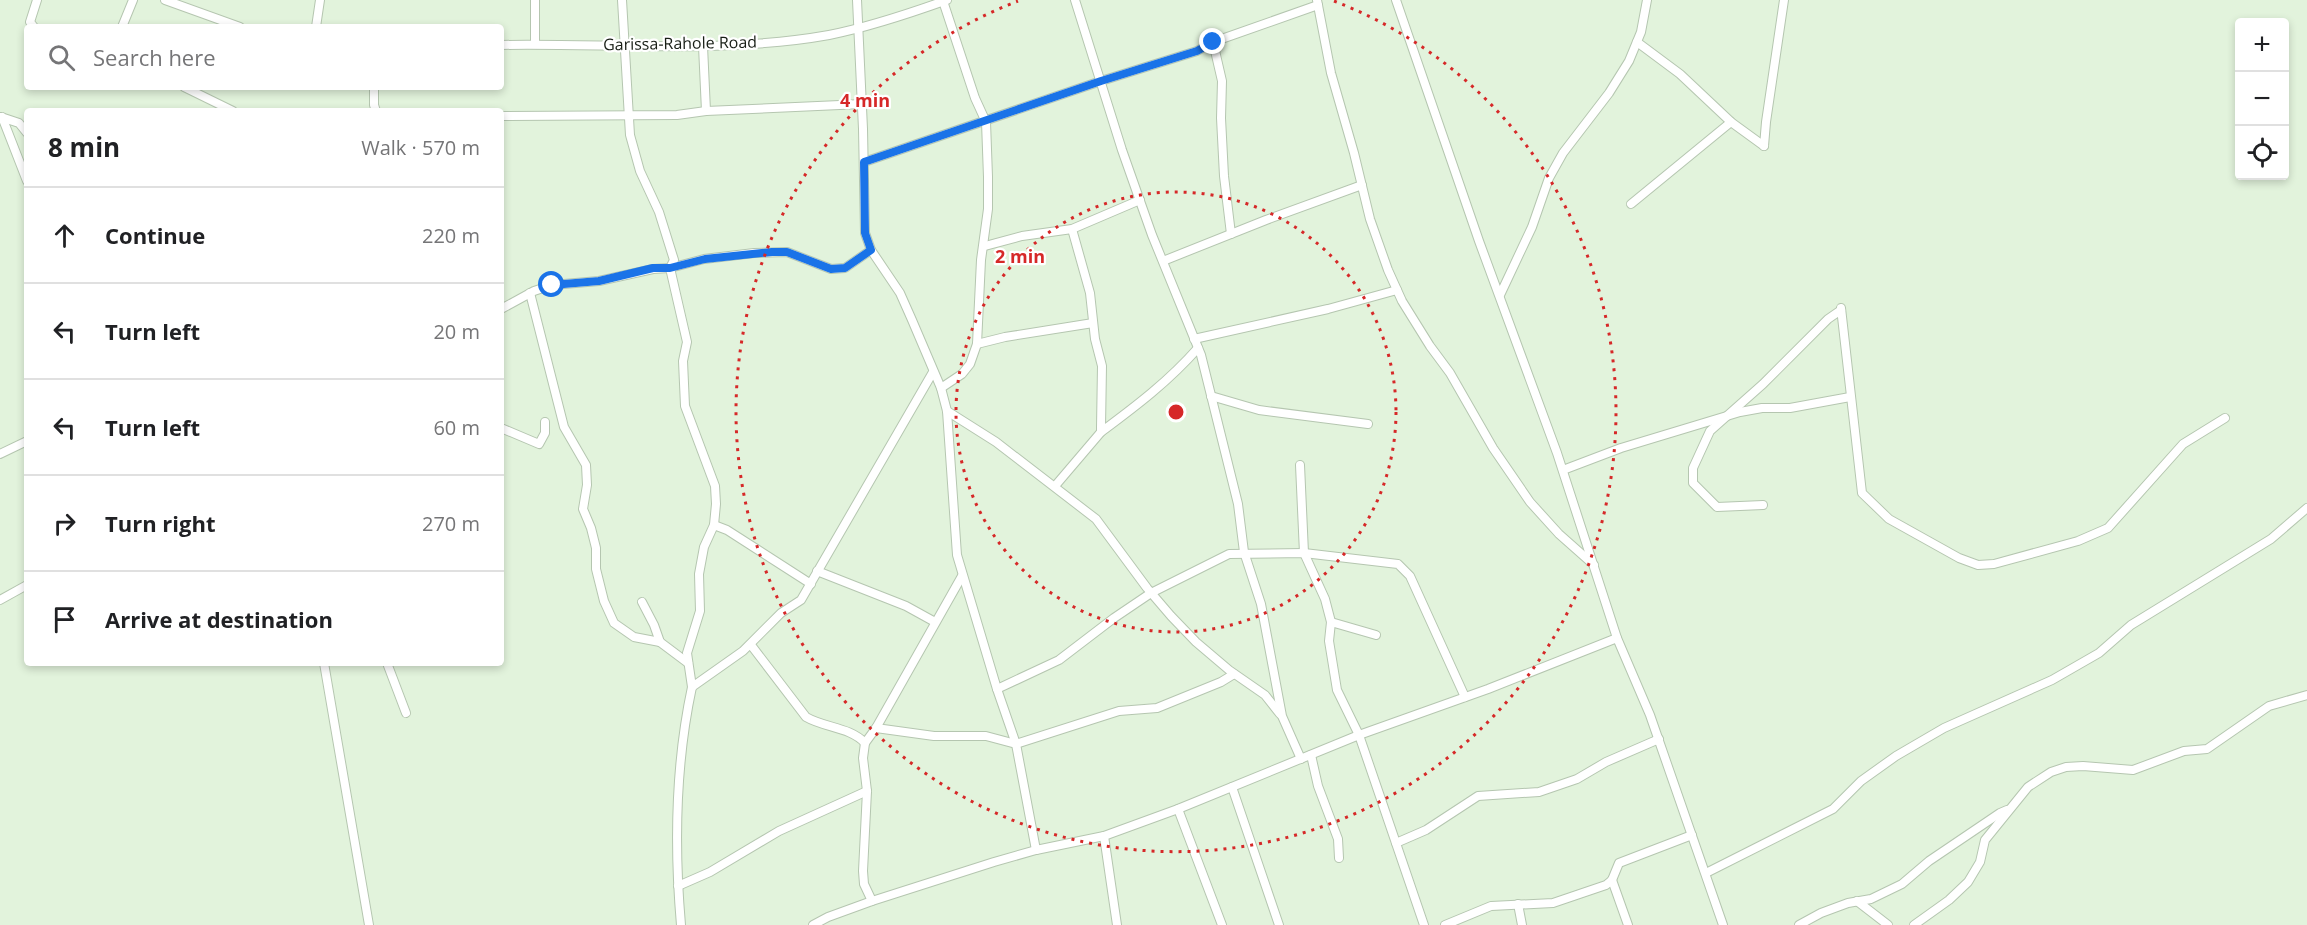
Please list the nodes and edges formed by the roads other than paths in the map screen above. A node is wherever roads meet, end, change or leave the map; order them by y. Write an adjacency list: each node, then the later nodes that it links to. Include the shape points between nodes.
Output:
1 (37, 0): 15 (street)
2 (133, 0): 16 (street)
3 (165, 0): 14 (street)
4 (320, 0): 18 (street)
5 (535, 0): 22 (street)
6 (622, 0): 24 (street)
7 (857, 0): 19 (street)
8 (1075, 0): 26 (street)
9 (1396, 0): 52 (street)
10 (1647, 0): 21 (street)
11 (1784, 0): 37 (street, via 1764,146)
12 (945, 1): 19 (street, Garissa-Rahole Road); 36 (street)
13 (1317, 2): 20 (street); 41 (street, via 1331,73)
14 (179, 3): 17 (street)
15 (32, 24)
16 (123, 24)
17 (232, 24)
18 (316, 24)
19 (858, 28): 25 (street, Garissa-Rahole Road, via 778,41); 29 (street)
20 (1213, 42): 26 (street, via 1197,51); 45 (street, via 1222,81 1224,176)
21 (1637, 42): 37 (street, via 1680,74); 52 (street, via 1609,93 1549,178 1532,227)
22 (535, 44): 23 (street, Garissa-Rahole Road); 24 (street, Garissa-Rahole Road)
23 (504, 45)
24 (626, 45): 25 (street, Garissa-Rahole Road); 33 (street)
25 (703, 46): 32 (street)
26 (1101, 81): 36 (street); 42 (street)
27 (190, 90): 30 (street)
28 (374, 90): 31 (street)
29 (861, 104): 32 (street); 39 (street)
30 (227, 108)
31 (375, 108)
32 (706, 111): 33 (street)
33 (629, 114): 34 (street); 49 (street, via 640,171 659,212 674,260)
34 (504, 116)
35 (1, 117): 38 (street, via 19,123); 40 (street)
36 (986, 122): 39 (street); 46 (street)
37 (1731, 122): 43 (street)
38 (24, 129)
39 (864, 162): 47 (street, via 865,233)
40 (24, 174)
41 (1362, 185): 45 (street); 50 (street, via 1370,219)
42 (1140, 200): 44 (street); 48 (street)
43 (1631, 204)
44 (1072, 229): 46 (street); 54 (street)
45 (1231, 234): 48 (street)
46 (985, 246): 56 (street)
47 (871, 250): 49 (street, via 845,268 831,269 787,252 705,259); 58 (street, via 900,293)
48 (1163, 261): 55 (street)
49 (670, 268): 51 (street, via 552,285); 76 (street, via 687,342 683,361 685,406 715,486)
50 (1397, 290): 55 (street); 79 (street, via 1530,502)
51 (530, 293): 53 (street); 91 (street, via 564,427 586,465 583,509 596,548 596,569 604,601 614,623 634,637)
52 (1500, 295): 72 (street)
53 (504, 307)
54 (1093, 323): 56 (street); 68 (street, via 1102,366)
55 (1194, 339): 57 (street)
56 (977, 344): 59 (street, via 962,374)
57 (1198, 348): 60 (street); 68 (street, via 1178,371)
58 (933, 372): 59 (street); 80 (street)
59 (940, 388): 62 (street)
60 (1211, 396): 66 (street, via 1259,410); 77 (street, via 1238,504)
61 (1850, 397): 63 (street); 63 (street, via 1841,309); 64 (street, via 1862,493 1889,519 1978,565 2078,541 2108,528 2183,444)
62 (947, 411): 73 (street); 81 (street, via 957,555)
63 (1728, 416): 72 (street, via 1621,447); 74 (street, via 1710,431 1693,468 1693,483 1717,507)
64 (2224, 418)
65 (545, 422): 67 (street, via 539,444)
66 (1368, 424)
67 (504, 429)
68 (1101, 432): 73 (street)
69 (24, 442): 70 (street)
70 (0, 454)
71 (1300, 465): 78 (street)
72 (1563, 470): 79 (street)
73 (1055, 486): 84 (street, via 1096,519)
74 (1763, 505)
75 (2307, 508): 119 (street, via 2271,539 2131,625 2099,653 2033,689 1944,728 1860,781 1833,809)
76 (714, 525): 82 (street); 93 (street, via 704,547 699,574 700,611 687,653)
77 (1244, 552): 78 (street); 84 (street, via 1229,554); 102 (street, via 1261,604)
78 (1304, 554): 88 (street); 100 (street, via 1398,564 1410,576)
79 (1595, 566): 90 (street)
80 (817, 571): 82 (street); 87 (street, via 906,606)
81 (962, 576): 87 (street); 98 (street)
82 (811, 584): 92 (street, via 801,600 782,613)
83 (24, 587): 85 (street)
84 (1151, 594): 96 (street, via 1196,642); 98 (street, via 1059,660)
85 (0, 600)
86 (642, 602): 91 (street)
87 (935, 622): 103 (street)
88 (1331, 622): 89 (street); 104 (street, via 1329,641 1337,690)
89 (1376, 635)
90 (1617, 638): 100 (street); 105 (street)
91 (660, 642): 93 (street)
92 (751, 645): 97 (street); 106 (street, via 806,717 818,724 856,733)
93 (688, 663): 97 (street)
94 (325, 666): 125 (street)
95 (388, 666): 101 (street)
96 (1234, 674): 102 (street, via 1264,695); 107 (street, via 1157,708 1119,711)
97 (692, 687): 121 (street, via 678,779)
98 (997, 689): 107 (street)
99 (2307, 694): 113 (street, via 2269,706 2207,749 2184,751 2133,770 2083,766 2051,771 2028,787)
100 (1465, 697): 104 (street)
101 (406, 713)
102 (1282, 716): 109 (street)
103 (876, 728): 106 (street); 107 (street, via 934,736 986,736)
104 (1359, 735): 108 (street); 116 (street)
105 (1659, 739): 114 (street); 116 (street, via 1577,779 1539,792 1478,796 1426,830)
106 (865, 743): 111 (street)
107 (1016, 744): 117 (street)
108 (1311, 755): 109 (street); 118 (street, via 1338,839)
109 (1300, 759): 110 (street)
110 (1232, 787): 112 (street); 130 (street)
111 (867, 791): 121 (street, via 779,831 710,872); 122 (street, via 863,872)
112 (1178, 809): 115 (street); 129 (street)
113 (2009, 810): 123 (street, via 1929,861 1902,884); 138 (street, via 1985,840 1980,862 1968,882)
114 (1692, 835): 119 (street); 120 (street, via 1619,863)
115 (1104, 836): 117 (street); 128 (street)
116 (1396, 843): 131 (street)
117 (1036, 850): 122 (street)
118 (1339, 858)
119 (1706, 873): 135 (street)
120 (1612, 880): 124 (street, via 1553,903); 134 (street)
121 (678, 886): 126 (street)
122 (872, 901): 127 (street)
123 (1857, 902): 136 (street, via 1821,913); 137 (street)
124 (1518, 904): 132 (street, via 1491,906); 133 (street)
125 (369, 925)
126 (681, 925)
127 (813, 925)
128 (1117, 925)
129 (1222, 925)
130 (1280, 925)
131 (1424, 925)
132 (1445, 925)
133 (1522, 925)
134 (1628, 925)
135 (1724, 925)
136 (1799, 925)
137 (1888, 925)
138 (1914, 925)

